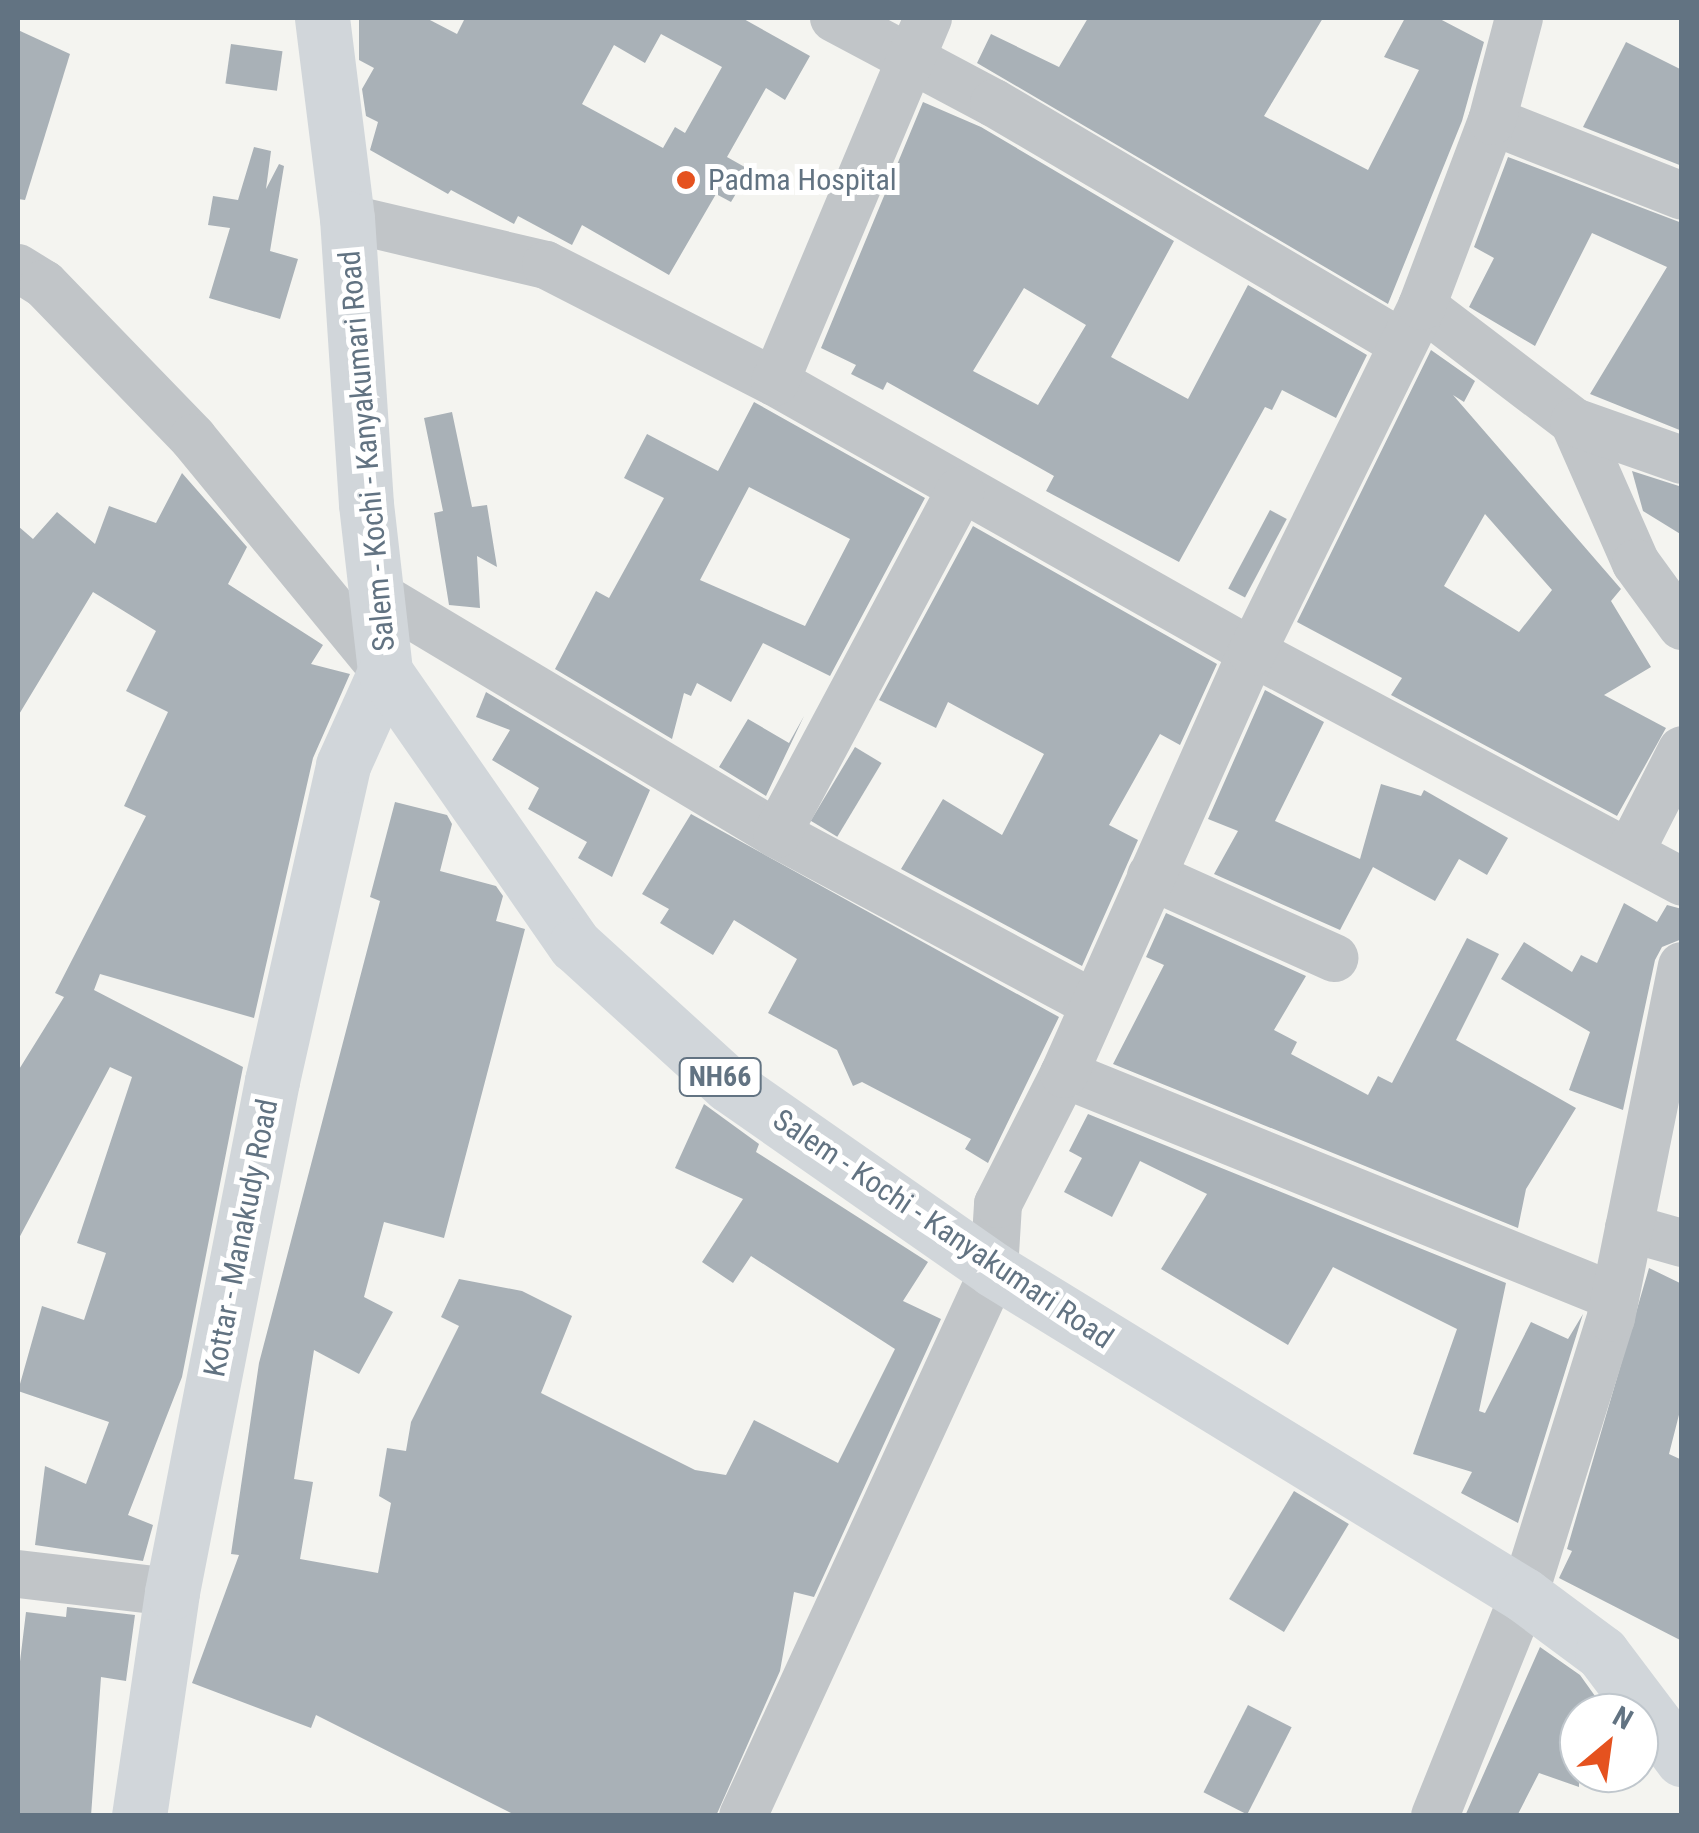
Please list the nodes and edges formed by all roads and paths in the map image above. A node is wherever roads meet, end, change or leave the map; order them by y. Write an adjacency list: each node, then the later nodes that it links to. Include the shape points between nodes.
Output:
1 (322, 18): 7 (main road, Salem - Kochi - Kanyakumari Road)
2 (834, 18): 4 (street)
3 (1519, 18): 5 (street)
4 (917, 38): 9 (street); 10 (street)
5 (1492, 121): 6 (street); 9 (street)
6 (1682, 196)
7 (347, 218): 10 (street, via 546,265); 14 (main road, Salem - Kochi - Kanyakumari Road, via 366,504)
8 (18, 268): 17 (street, via 44,284 193,438)
9 (1411, 325): 11 (street); 16 (street)
10 (775, 382): 13 (street)
11 (1574, 422): 12 (street); 15 (street, via 1636,563)
12 (1682, 460)
13 (960, 491): 16 (street); 19 (street)
14 (381, 596): 17 (main road, Salem - Kochi - Kanyakumari Road); 19 (street)
15 (1682, 626)
16 (1252, 652): 20 (street); 21 (street)
17 (385, 672): 29 (main road, Salem - Kochi - Kanyakumari Road / NH66, via 575,945 729,1085); 32 (main road, Kottar - Manakudy Road, via 342,765)
18 (1682, 750): 20 (street)
19 (777, 834): 25 (street)
20 (1631, 850): 22 (street)
21 (1151, 876): 23 (street); 25 (street)
22 (1682, 882)
23 (1334, 958)
24 (1682, 966): 27 (street)
25 (1094, 1004): 26 (street)
26 (1064, 1074): 29 (street, via 998,1204); 30 (street)
27 (1629, 1228): 28 (street); 30 (street)
28 (1682, 1244)
29 (994, 1270): 33 (main road, Salem - Kochi - Kanyakumari Road / NH66); 36 (street)
30 (1615, 1298): 33 (street)
31 (18, 1574): 32 (street)
32 (172, 1592): 35 (main road, Kottar - Manakudy Road)
33 (1524, 1595): 34 (main road, Salem - Kochi - Kanyakumari Road / NH66, via 1602,1653); 37 (street)
34 (1682, 1759)
35 (139, 1816)
36 (743, 1816)
37 (1436, 1816)

